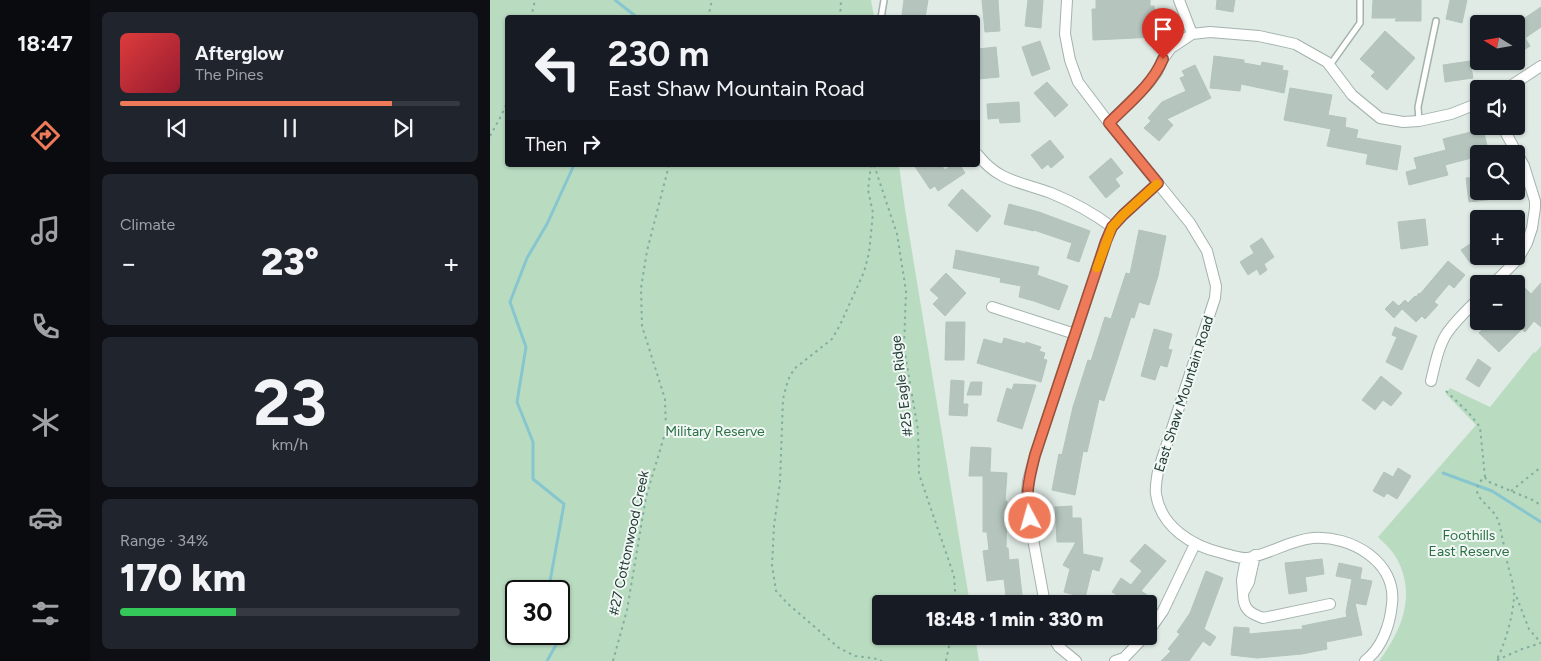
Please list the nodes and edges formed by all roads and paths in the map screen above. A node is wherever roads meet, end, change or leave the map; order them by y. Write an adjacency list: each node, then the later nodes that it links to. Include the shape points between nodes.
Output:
1 (535, 0): 8 (path)
2 (712, 0): 9 (path)
3 (841, 0): 10 (path)
4 (884, 0): 11 (lane)
5 (1066, 0): 20 (street, East Shaw Mountain Road, via 1065,34 1070,60 1078,82)
6 (1180, 0): 13 (street)
7 (1360, 0): 14 (lane, via 1360,22)
8 (532, 15)
9 (709, 15)
10 (840, 15)
11 (881, 15)
12 (1436, 21): 19 (lane, via 1418,107)
13 (1192, 34): 14 (street, via 1210,32 1259,36 1296,44); 20 (street, via 1171,48 1149,83)
14 (1330, 66): 19 (street, via 1352,95 1380,118)
15 (1541, 66): 16 (street)
16 (1520, 80)
17 (505, 107): 22 (path)
18 (1470, 107): 19 (street)
19 (1419, 121)
20 (1109, 123): 27 (street, East Shaw Mountain Road)
21 (1507, 135): 29 (street, via 1524,166 1535,208 1527,243 1518,259)
22 (490, 136)
23 (980, 158): 28 (street, via 996,173 1092,212)
24 (668, 167): 50 (path, #27 Cottonwood Creek, via 641,288 642,326 664,399 666,430 646,497 627,610)
25 (872, 167): 51 (path, via 868,190 873,213 864,272 832,339 794,369 783,399 772,565 776,591 786,603 839,648 855,656)
26 (873, 167): 42 (path, #25 Eagle Ridge, via 897,234 906,291 904,348 918,430 919,474 954,576)
27 (1158, 183): 28 (street); 39 (street, East Shaw Mountain Road, via 1190,223 1207,251 1216,286 1156,486 1164,516 1178,533)
28 (1112, 227): 32 (street)
29 (1502, 275)
30 (992, 307): 32 (street)
31 (1470, 307): 33 (street, via 1447,334)
32 (1075, 334): 43 (street, via 1028,481 1026,501)
33 (1431, 381)
34 (1446, 391): 36 (path, via 1480,427)
35 (1541, 467): 37 (path)
36 (1485, 476): 37 (path, via 1487,481); 41 (path, via 1476,490 1497,518)
37 (1511, 491): 38 (path)
38 (1541, 506)
39 (1195, 544): 40 (street, East Shaw Mountain Road, via 1217,552); 45 (street)
40 (1250, 557): 44 (street, via 1242,580 1243,601 1246,609 1254,615 1263,618); 55 (street, via 1292,542 1330,538 1358,547 1377,560 1390,583 1393,597 1391,615 1382,641)
41 (1514, 590): 49 (path, via 1509,626); 49 (path, via 1528,629 1541,644)
42 (955, 595)
43 (1043, 595)
44 (1330, 604)
45 (1157, 620)
46 (949, 645): 52 (path)
47 (1058, 645): 53 (street)
48 (1136, 645): 54 (street, via 1124,658)
49 (1496, 660)
50 (613, 661)
51 (882, 661)
52 (946, 661)
53 (1076, 661)
54 (1115, 661)
55 (1365, 661)

